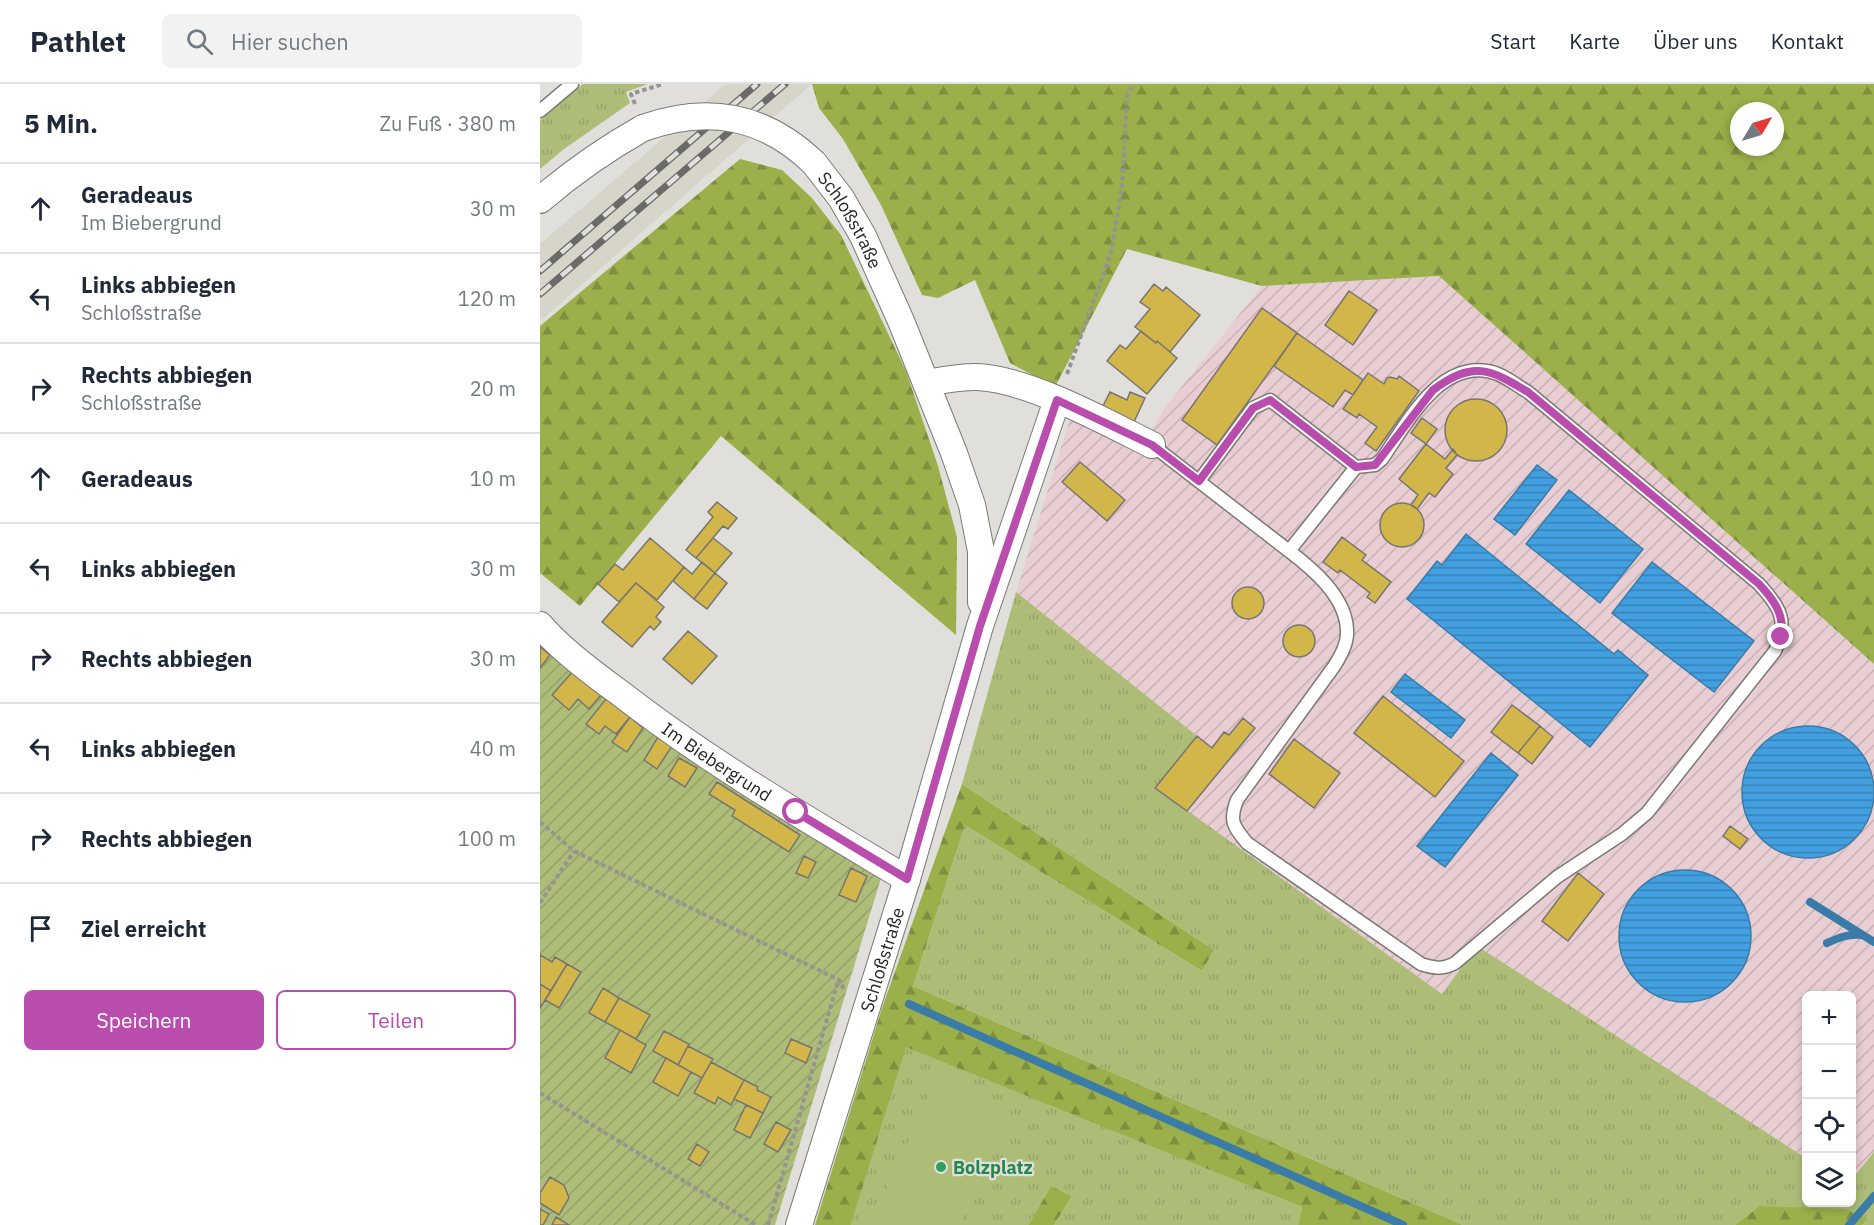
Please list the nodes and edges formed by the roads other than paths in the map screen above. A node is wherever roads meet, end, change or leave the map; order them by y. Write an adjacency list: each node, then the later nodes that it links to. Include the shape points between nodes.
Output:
1 (572, 84): 2 (lane)
2 (540, 111)
3 (540, 200): 4 (street, Schloßstraße, bridge, via 612,145 639,118 661,122 721,116 771,131 799,148 841,198 863,236)
4 (926, 383): 5 (street, via 978,377 1003,381); 11 (street, Schloßstraße, via 972,505 981,551)
5 (1057, 400): 6 (street); 11 (street, Schloßstraße)
6 (1152, 445): 8 (lane)
7 (1356, 467): 8 (lane, via 1270,400 1253,408); 9 (lane); 9 (lane, via 1375,465 1382,459 1426,397 1446,380 1474,370 1489,371 1528,392 1759,584 1781,615 1781,637 1775,651 1647,813 1548,884 1455,963 1435,968 1421,964 1247,843 1232,822 1237,800 1335,665 1346,640 1345,620 1334,597 1317,575)
8 (1199, 481): 9 (lane)
9 (1289, 551)
10 (540, 625): 12 (street, Im Biebergrund, via 599,678 647,714)
11 (980, 626): 12 (street, Schloßstraße)
12 (907, 879): 13 (street, Schloßstraße)
13 (799, 1225)

